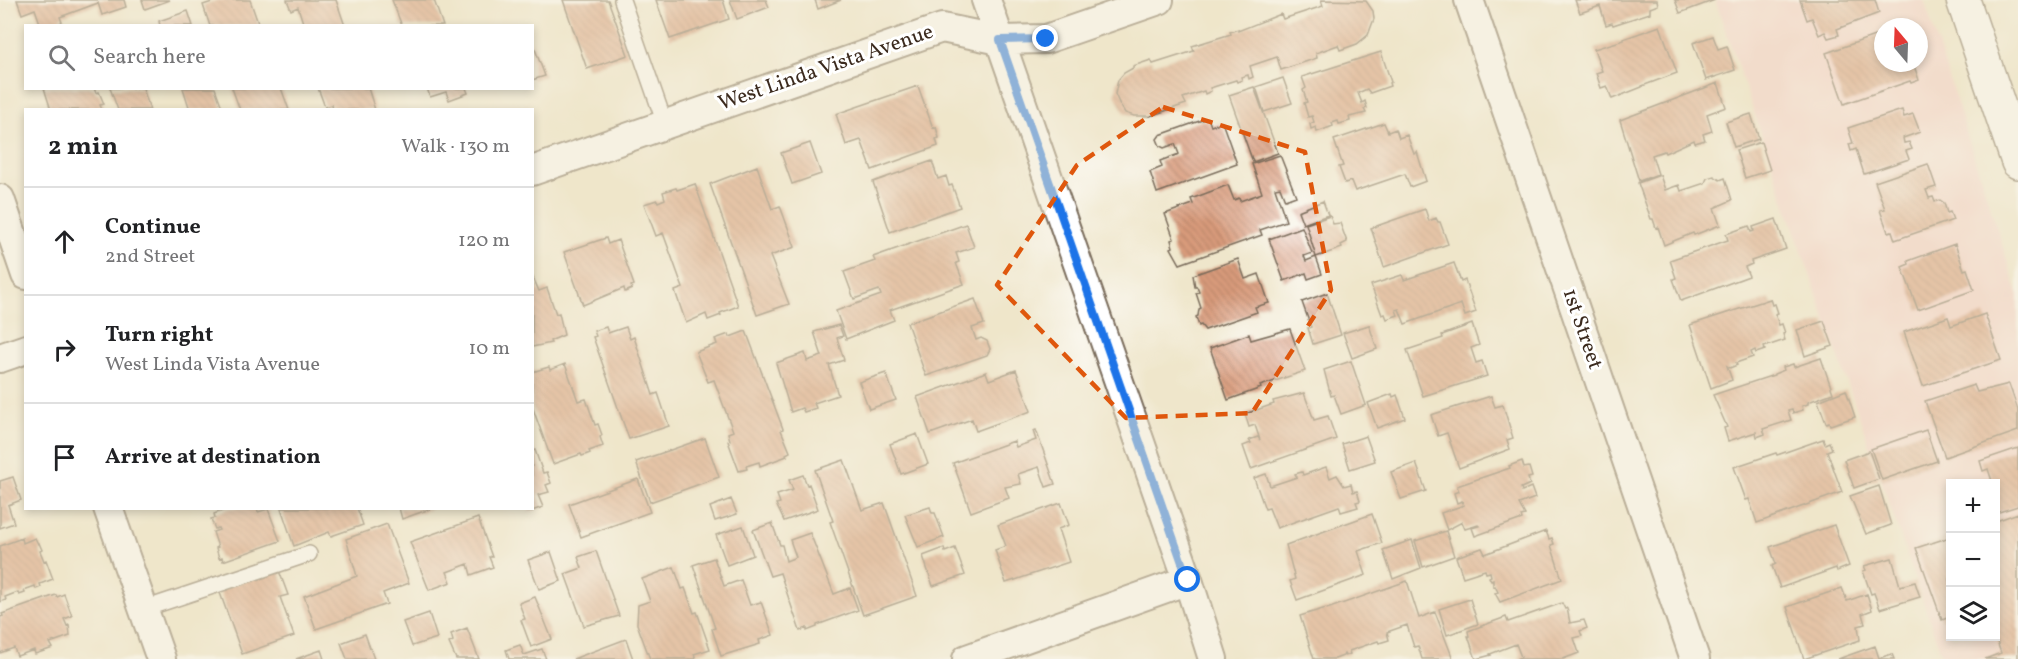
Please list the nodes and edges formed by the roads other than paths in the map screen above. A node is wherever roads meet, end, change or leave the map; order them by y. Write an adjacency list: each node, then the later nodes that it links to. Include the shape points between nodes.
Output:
1 (622, 0): 7 (lane)
2 (986, 0): 6 (street)
3 (1159, 0): 6 (street, West Linda Vista Avenue, via 1046,39)
4 (1469, 0): 21 (street, 1st Street)
5 (1963, 0): 8 (main road)
6 (1000, 40): 7 (street, West Linda Vista Avenue, via 942,28); 16 (street)
7 (666, 124): 9 (street, West Linda Vista Avenue)
8 (2018, 162)
9 (534, 170)
10 (0, 199): 11 (street)
11 (24, 269)
12 (24, 350): 13 (street)
13 (0, 357)
14 (109, 510): 17 (street)
15 (309, 554): 17 (lane)
16 (1188, 580): 19 (street); 20 (street)
17 (144, 609): 18 (street)
18 (161, 659)
19 (967, 659)
20 (1213, 659)
21 (1695, 659)

